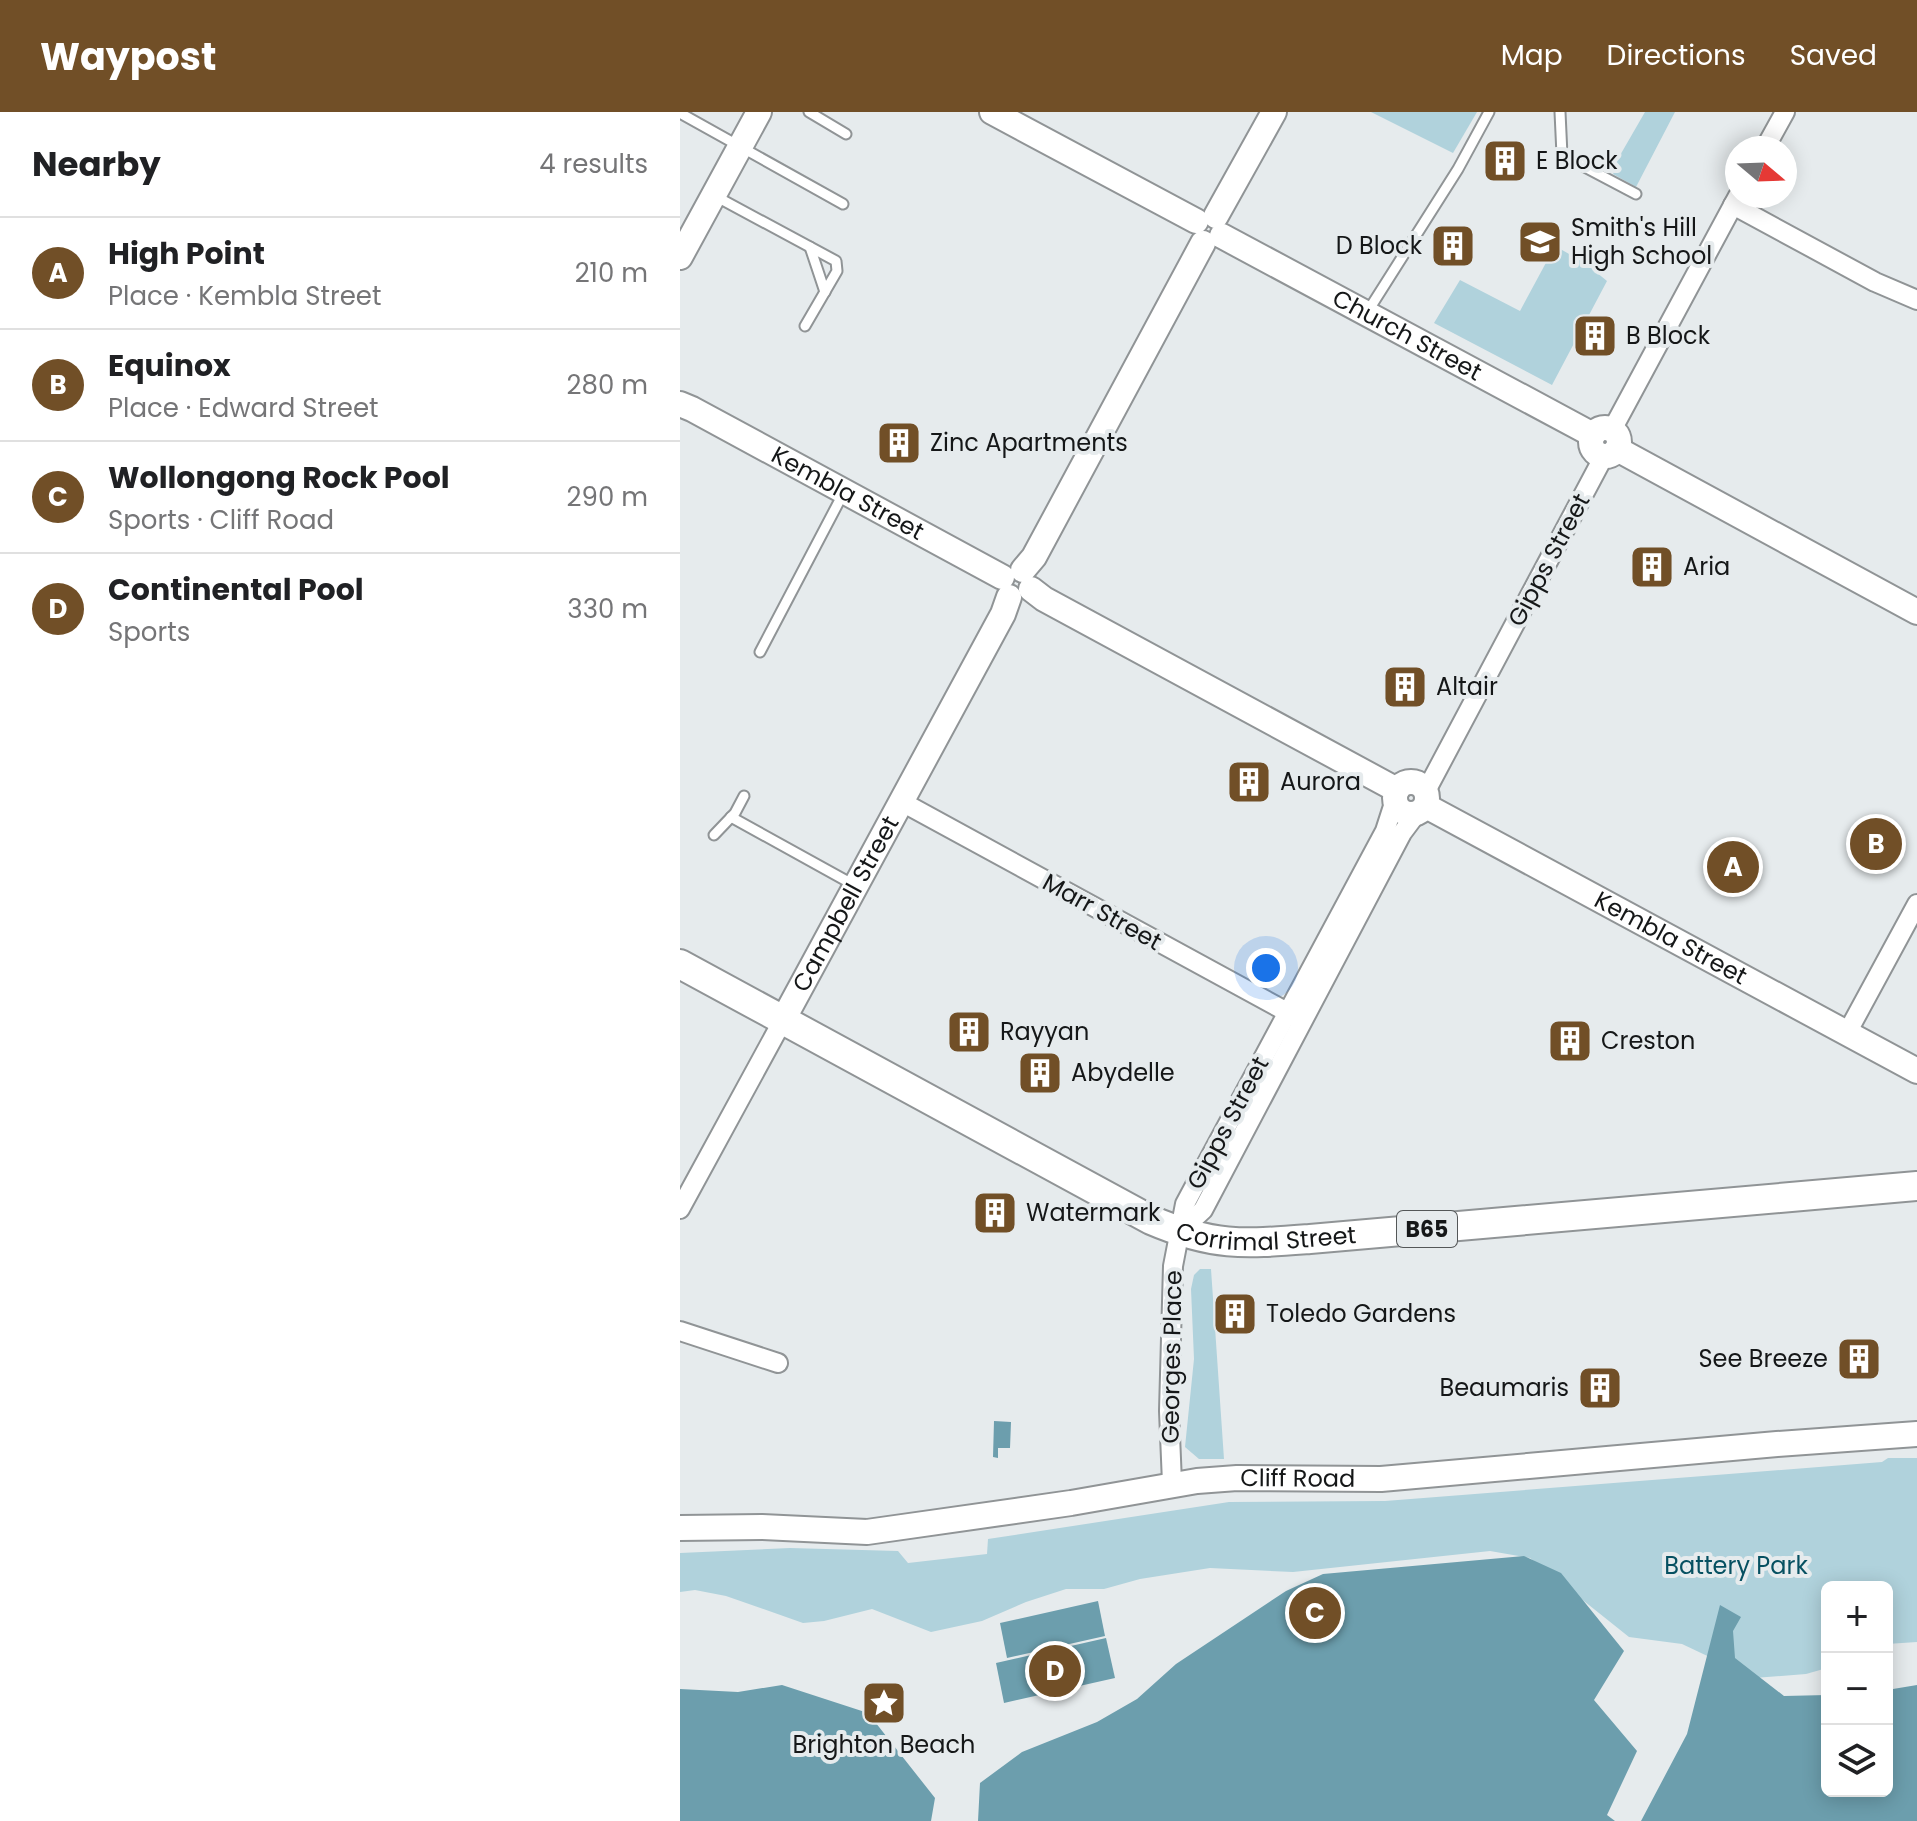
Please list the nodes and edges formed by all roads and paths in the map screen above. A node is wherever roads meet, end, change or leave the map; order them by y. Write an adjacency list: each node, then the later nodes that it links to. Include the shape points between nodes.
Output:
1 (759, 112): 11 (street)
2 (809, 112): 9 (lane)
3 (992, 112): 17 (street, Church Street)
4 (1274, 112): 17 (street, Campbell Street)
5 (1489, 112): 22 (lane)
6 (1560, 112): 12 (lane, via 1562,155)
7 (1785, 112): 10 (street)
8 (680, 113): 11 (lane)
9 (846, 134)
10 (1772, 136)
11 (740, 146): 13 (street); 14 (lane)
12 (1636, 194)
13 (714, 195): 18 (lane); 19 (street)
14 (843, 204)
15 (1731, 208): 25 (street, Gipps Street)
16 (1749, 208): 21 (street, via 1875,282)
17 (1209, 229): 22 (street, Church Street); 27 (street, Campbell Street)
18 (810, 247): 20 (lane); 20 (lane, via 837,264)
19 (680, 257)
20 (825, 292): 23 (lane)
21 (1917, 300)
22 (1367, 314): 25 (street, Church Street)
23 (805, 326)
24 (684, 404): 26 (street, Kembla Street)
25 (1606, 442): 28 (street, Church Street); 33 (street, Gipps Street)
26 (844, 491): 27 (street, Kembla Street); 29 (lane)
27 (1016, 583): 30 (street, Kembla Street); 32 (street, Campbell Street)
28 (1917, 612)
29 (760, 652)
30 (1396, 795): 33 (street, via 1411,781 1422,785); 39 (street, Gipps Street, via 1385,831)
31 (744, 796): 34 (lane)
32 (902, 802): 36 (street, Campbell Street); 39 (street, Marr Street)
33 (1423, 804): 41 (street, Gipps Street, via 1402,833); 42 (street, Kembla Street)
34 (731, 817): 35 (lane); 36 (lane)
35 (714, 835)
36 (856, 886): 40 (street, Campbell Street)
37 (1917, 904): 42 (street)
38 (680, 964): 40 (main road, Corrimal Street / B65)
39 (1287, 1012): 41 (street, Marr Street); 46 (street, Gipps Street, via 1185,1204)
40 (783, 1020): 45 (street, Campbell Street); 46 (main road, Corrimal Street / B65)
41 (1304, 1021): 46 (street, Gipps Street, via 1203,1210)
42 (1847, 1033): 43 (street, Kembla Street)
43 (1917, 1071)
44 (1917, 1186): 46 (main road, Corrimal Street / B65, via 1256,1243 1216,1242)
45 (680, 1209)
46 (1179, 1232): 50 (street, Georges Place, via 1173,1266)
47 (680, 1331): 48 (street)
48 (778, 1363)
49 (1917, 1434): 50 (street, Cliff Road, via 1381,1479)
50 (1172, 1483): 51 (street, Cliff Road, via 1136,1493 867,1532)
51 (680, 1528)

